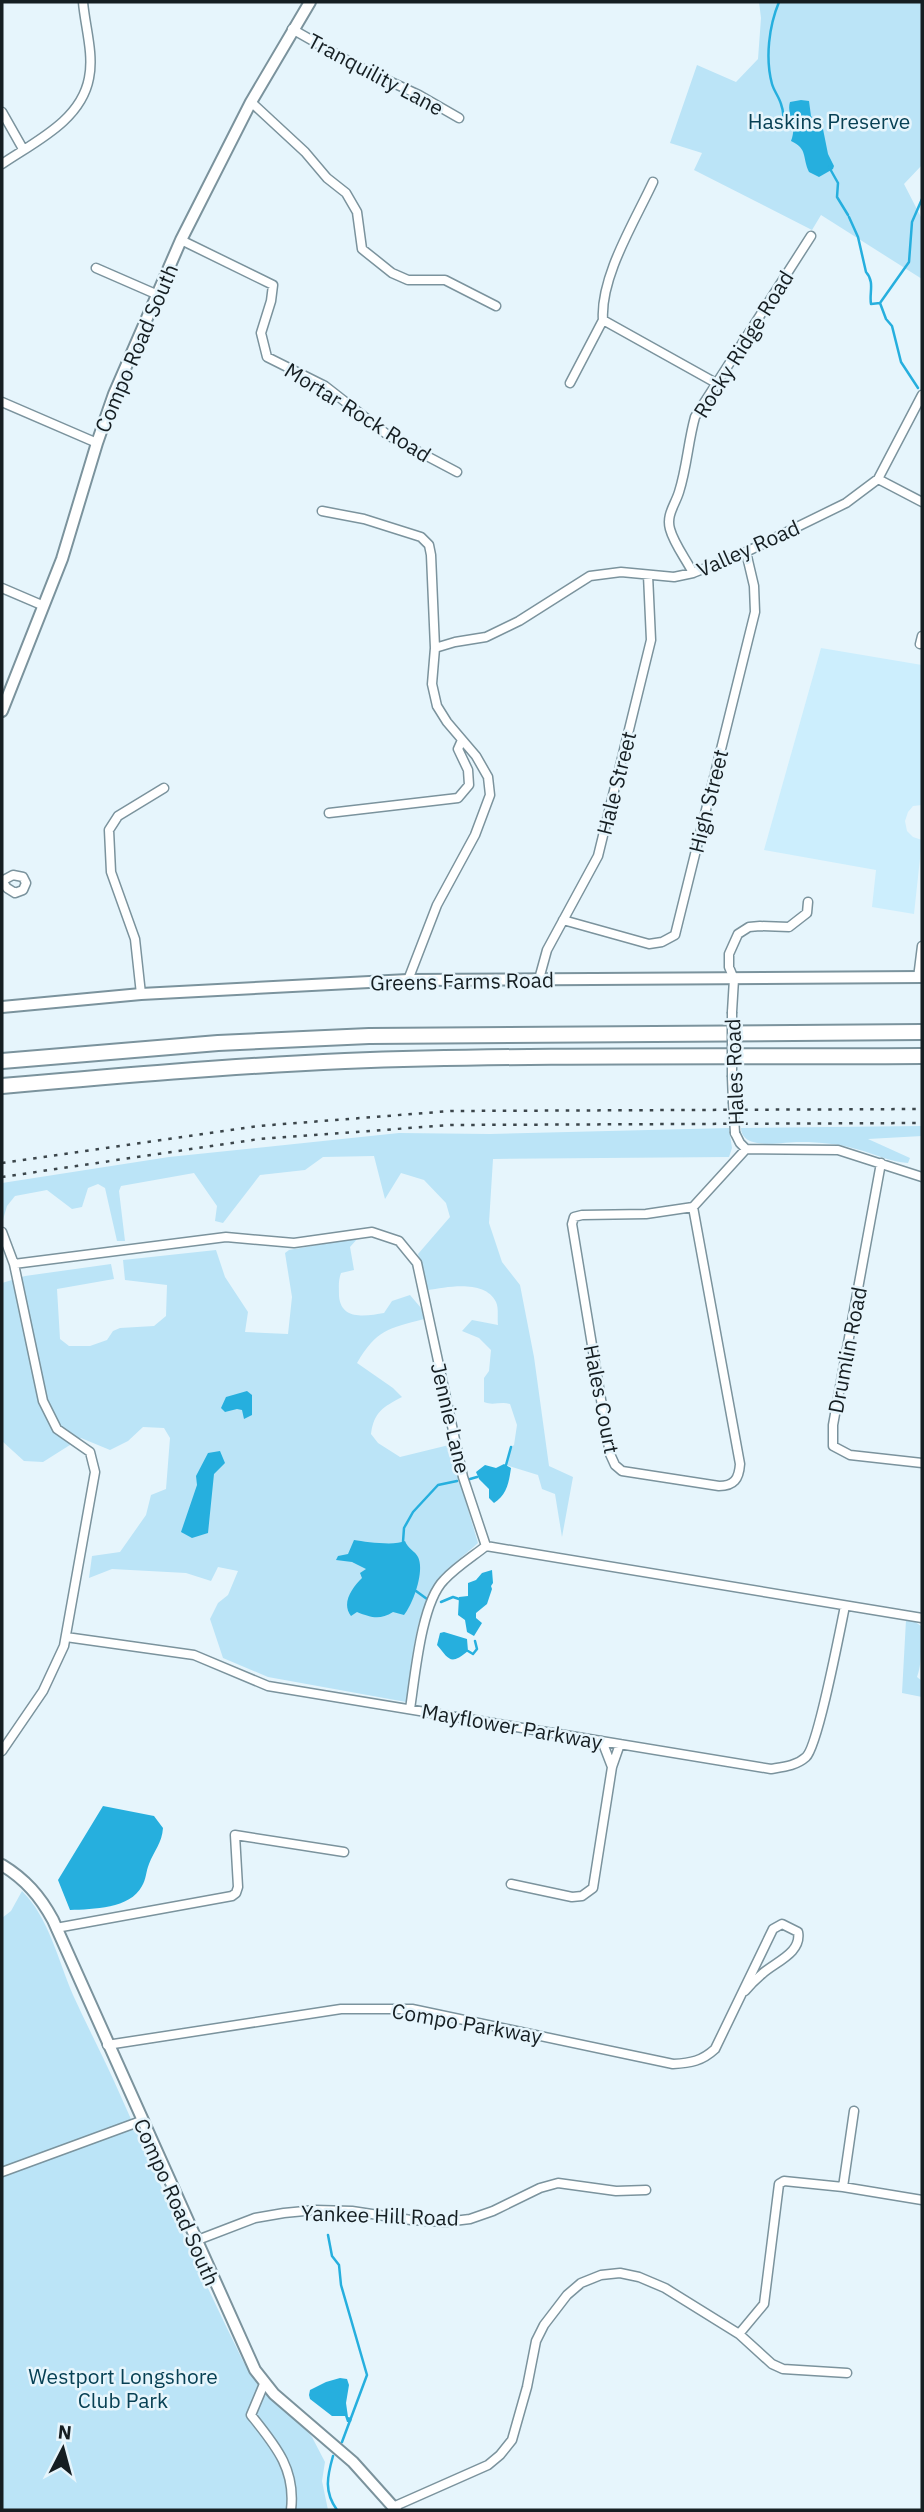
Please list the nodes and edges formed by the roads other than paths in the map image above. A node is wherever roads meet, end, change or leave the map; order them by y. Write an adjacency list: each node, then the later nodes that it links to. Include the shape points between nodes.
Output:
1 (83, 2): 7 (street, via 90,68 84,95 61,124)
2 (310, 2): 3 (main road, Compo Road South)
3 (292, 29): 4 (main road, Compo Road South); 6 (street, Tranquility Lane)
4 (251, 102): 11 (main road, Compo Road South); 14 (street, via 346,193 357,212 362,249 392,273 408,279 446,280)
5 (2, 112): 7 (street)
6 (459, 118)
7 (23, 149): 8 (street)
8 (2, 164)
9 (653, 182): 15 (street, via 606,283)
10 (811, 236): 17 (street, Rocky Ridge Road)
11 (181, 240): 13 (main road, Compo Road South); 21 (street, Mortar Rock Road, via 273,285 261,333 267,357 325,386 389,436)
12 (96, 268): 13 (street)
13 (158, 295): 20 (main road, Compo Road South)
14 (496, 306)
15 (603, 320): 16 (street); 17 (street)
16 (570, 383)
17 (716, 383): 26 (street, Rocky Ridge Road, via 695,417 686,469 668,516)
18 (922, 395): 22 (street, Valley Road)
19 (2, 402): 20 (street)
20 (97, 443): 29 (main road, Compo Road South)
21 (457, 472)
22 (878, 479): 23 (street); 25 (street, Valley Road, via 846,503)
23 (922, 502)
24 (322, 511): 30 (street, via 421,537 429,545)
25 (746, 552): 26 (street, Valley Road); 36 (street, High Street, via 755,612 675,935 649,944)
26 (693, 573): 27 (street, Valley Road, via 674,578)
27 (648, 575): 30 (street, Valley Road, via 590,576 486,637); 36 (street, Hale Street, via 648,654 598,856)
28 (2, 588): 29 (street)
29 (44, 606): 31 (main road, Compo Road South)
30 (435, 648): 32 (street, via 432,684 437,706)
31 (2, 711)
32 (462, 740): 34 (street, via 458,748 470,785 458,798); 41 (street, via 488,777 490,795 475,835 437,905)
33 (164, 788): 42 (street, via 118,816 109,830 111,872 135,939)
34 (329, 813)
35 (808, 902): 38 (street, Hales Road, via 807,913 789,927 749,927 738,934 729,954)
36 (563, 920): 40 (street, Hale Street, via 544,956)
37 (922, 946): 39 (street)
38 (734, 978): 39 (main road, Greens Farms Road); 40 (main road, Greens Farms Road); 48 (street, Hales Road, bridge, via 735,1133)
39 (920, 978)
40 (539, 979): 41 (main road, Greens Farms Road)
41 (408, 980): 42 (main road, Greens Farms Road)
42 (141, 994): 43 (main road, Greens Farms Road)
43 (2, 1007)
44 (922, 1032): 46 (highway, via 369,1036)
45 (922, 1056): 47 (highway, via 374,1060)
46 (2, 1061)
47 (2, 1086)
48 (746, 1149): 49 (street, Hales Road, via 838,1150); 51 (street)
49 (881, 1163): 50 (street, Hales Road); 54 (street, Drumlin Road, via 832,1425 833,1446 850,1455)
50 (922, 1177)
51 (693, 1207): 51 (street, Hales Court, via 582,1215 574,1217 572,1224 615,1465 622,1471 728,1486 740,1474 740,1464)
52 (2, 1232): 53 (street)
53 (14, 1264): 55 (street, Jennie Lane, via 226,1237 294,1242 372,1232 399,1241 417,1264 463,1477); 58 (street, via 43,1401 57,1429 90,1452 95,1472)
54 (922, 1463)
55 (486, 1546): 56 (street); 59 (street, via 442,1581 431,1603)
56 (845, 1606): 57 (street); 61 (street, Mayflower Parkway, via 817,1733 808,1756 794,1765 771,1769)
57 (922, 1618)
58 (66, 1637): 59 (street, Mayflower Parkway, via 177,1651 268,1686); 62 (street, via 43,1691)
59 (410, 1709): 60 (street, Mayflower Parkway)
60 (602, 1741): 61 (street, Mayflower Parkway); 63 (street)
61 (620, 1744): 63 (street)
62 (2, 1751)
63 (612, 1767): 66 (street, via 593,1888 572,1897)
64 (344, 1852): 67 (street, via 235,1835 238,1887 232,1896)
65 (2, 1865): 67 (main road, Compo Road South, via 34,1891)
66 (511, 1884)
67 (56, 1928): 69 (main road, Compo Road South)
68 (745, 1991): 68 (street, Compo Parkway, via 776,1926 787,1924 798,1932 796,1947); 69 (street, Compo Parkway, via 715,2049 691,2063 673,2064 411,2009 373,2007 341,2008)
69 (107, 2045): 71 (main road, Compo Road South)
70 (854, 2111): 73 (street)
71 (141, 2121): 72 (street); 76 (main road, Compo Road South)
72 (2, 2172)
73 (843, 2187): 75 (street); 77 (street, via 779,2184 764,2304)
74 (646, 2190): 76 (street, Yankee Hill Road, via 558,2183 482,2215 445,2222 352,2211 284,2213 255,2218)
75 (922, 2200)
76 (195, 2241): 79 (main road, Compo Road South)
77 (739, 2334): 78 (street, via 783,2369); 80 (street, via 639,2277 620,2273 581,2283 567,2295 536,2341 512,2440 500,2455)
78 (847, 2373)
79 (264, 2384): 80 (main road, Compo Road South, via 353,2462); 81 (street, via 251,2415 289,2471)
80 (395, 2509)
81 (291, 2510)

